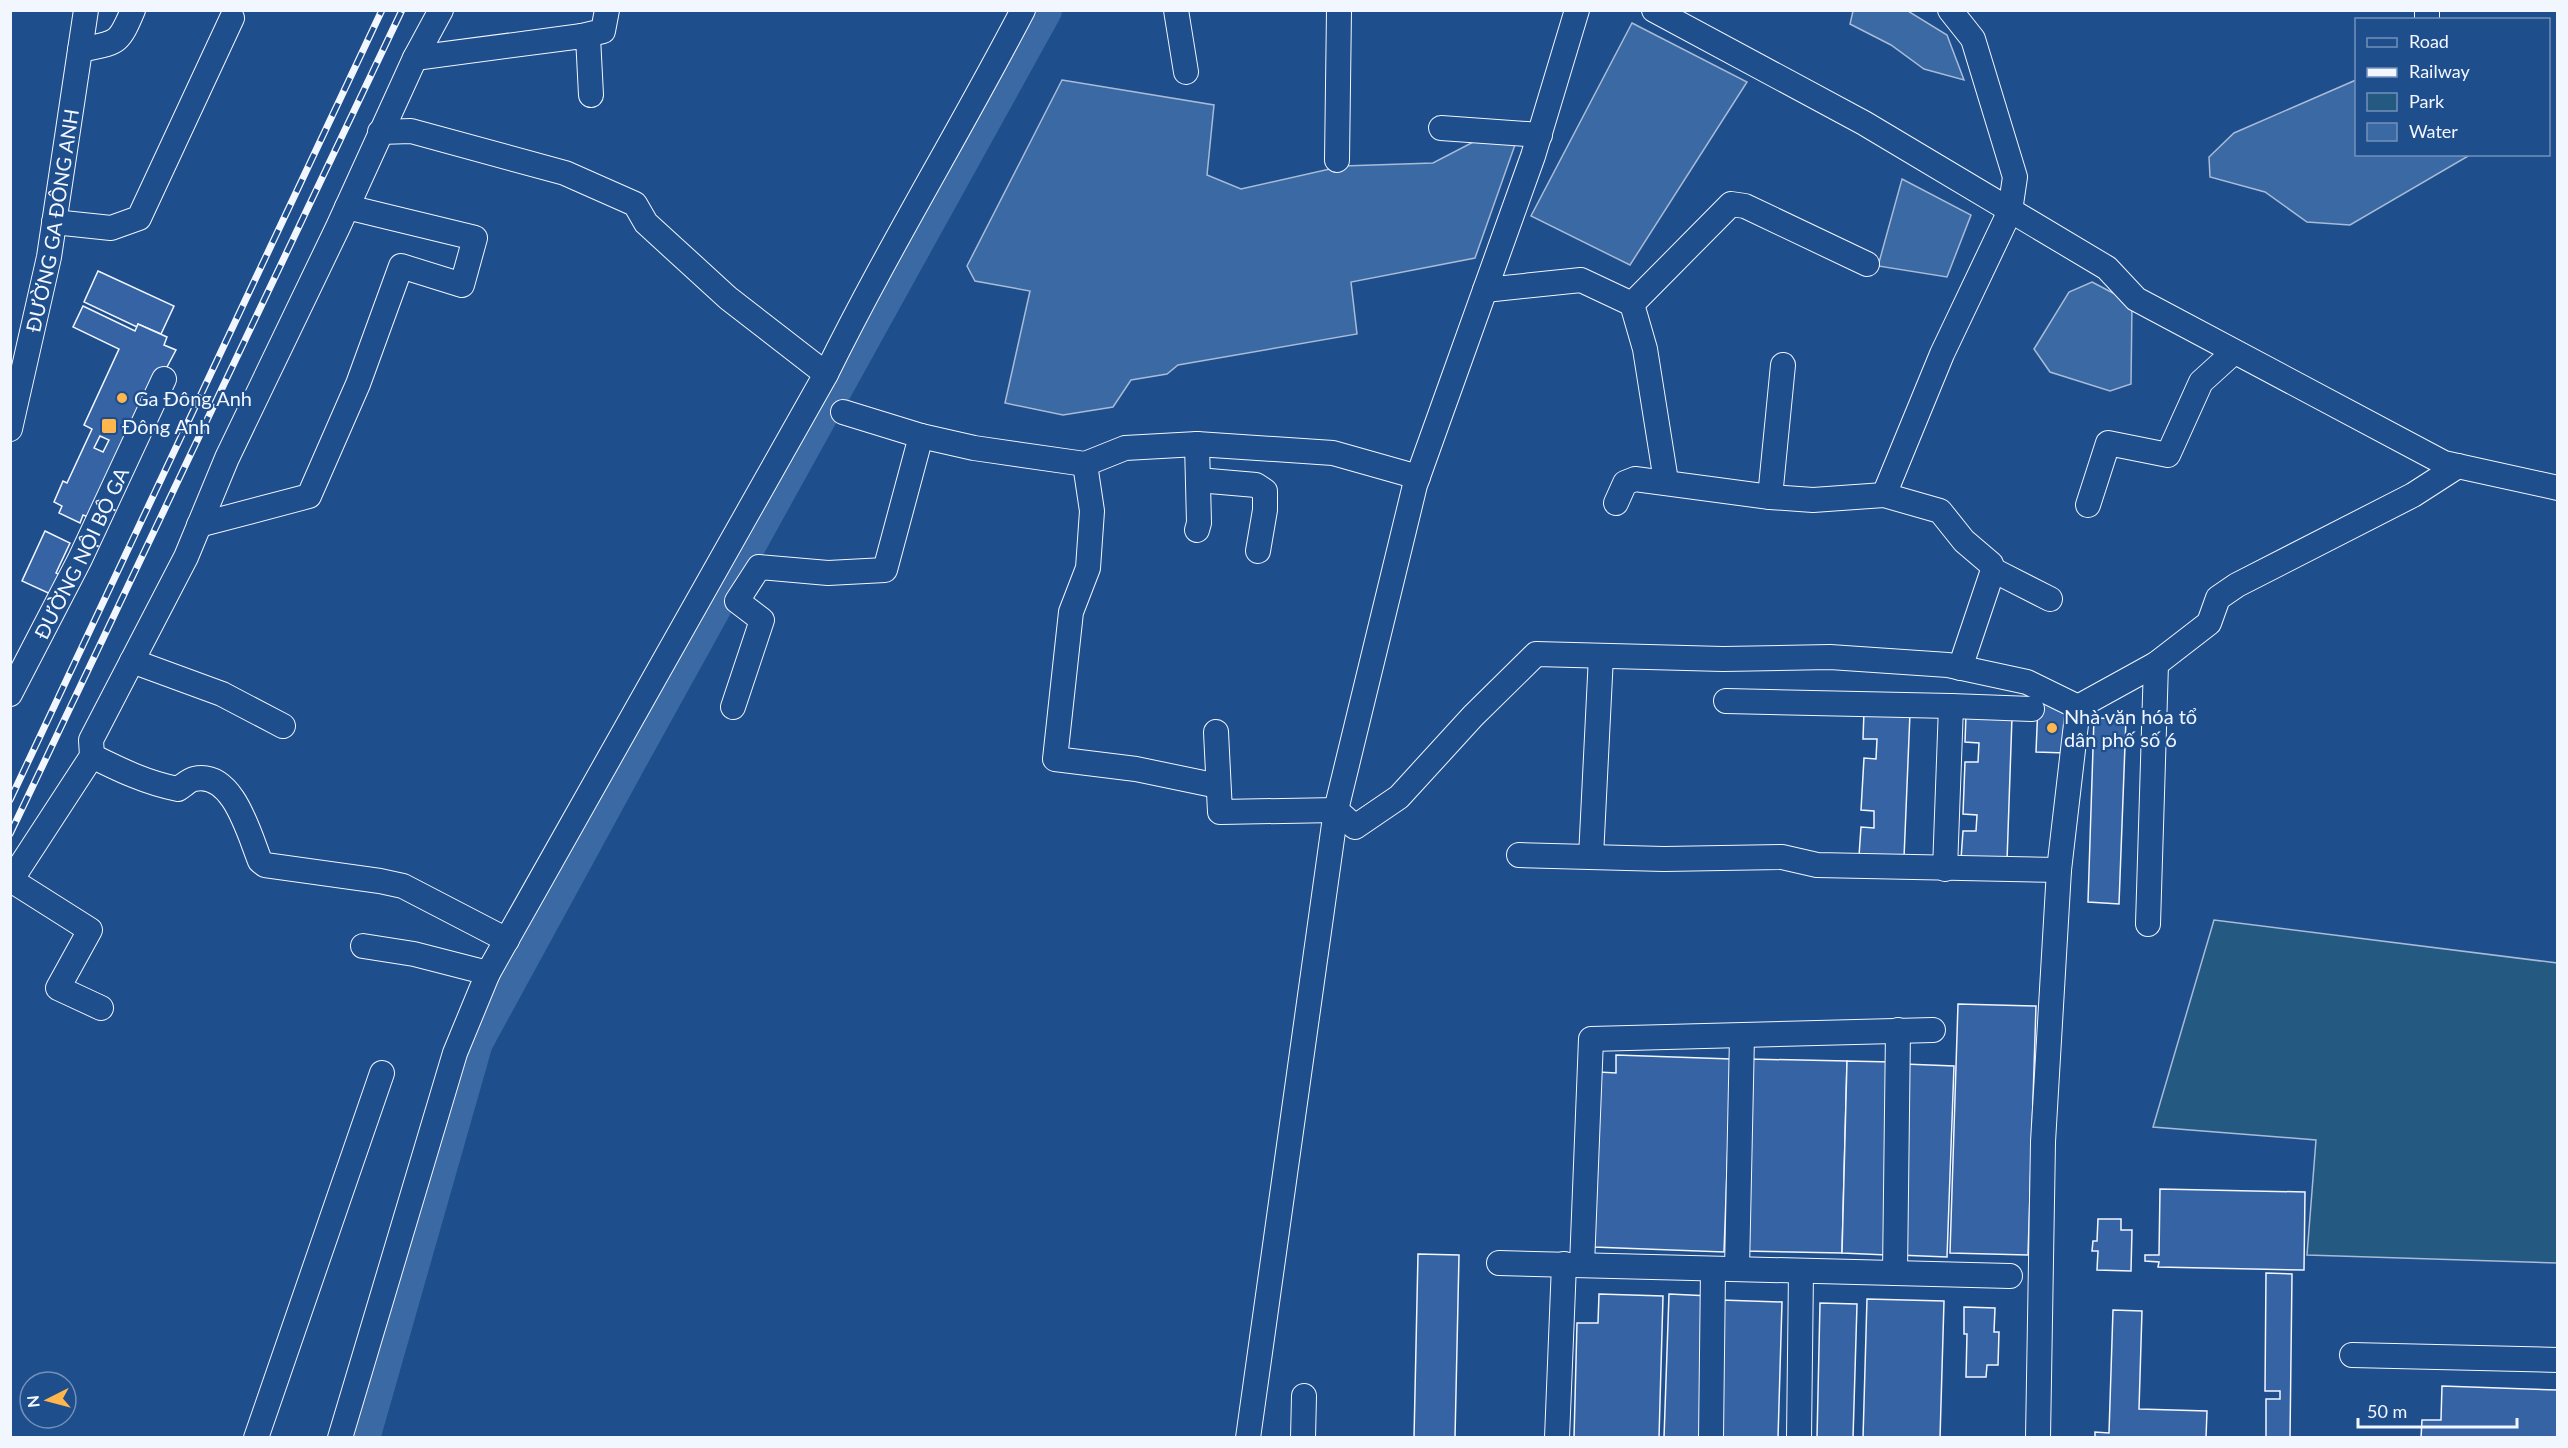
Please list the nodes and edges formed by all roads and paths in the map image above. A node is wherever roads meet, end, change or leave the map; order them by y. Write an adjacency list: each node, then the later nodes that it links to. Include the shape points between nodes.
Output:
1 (87, 10): 13 (street, ĐƯỜNG GA ĐÔNG ANH)
2 (133, 10): 13 (street, via 122,36 112,43)
3 (441, 10): 14 (street)
4 (608, 10): 12 (street, via 603,31)
5 (1023, 10): 29 (street, via 857,310)
6 (1176, 10): 15 (street)
7 (1339, 10): 20 (street)
8 (1577, 10): 19 (street)
9 (1654, 10): 22 (street, via 1864,123)
10 (1951, 11): 22 (street, via 1973,39 2012,166 2015,177)
11 (232, 18): 23 (street, via 139,218 111,228)
12 (582, 36): 14 (street); 16 (street, via 588,37)
13 (81, 50): 23 (street, ĐƯỜNG GA ĐÔNG ANH)
14 (415, 58): 18 (street)
15 (1186, 72)
16 (591, 95)
17 (1441, 128): 19 (street)
18 (380, 132): 21 (street); 29 (street, via 411,131 565,173 635,204 646,223 728,298)
19 (1540, 135): 25 (street)
20 (1337, 160)
21 (347, 207): 45 (street); 45 (street, via 475,238 462,285 401,266 358,384 309,496)
22 (2010, 211): 27 (street, via 2107,268 2136,299); 41 (street, via 1942,354)
23 (54, 222): 32 (street, ĐƯỜNG GA ĐÔNG ANH)
24 (1867, 264): 26 (street, via 1745,206 1731,204)
25 (1485, 290): 26 (street, via 1581,280); 37 (street)
26 (1632, 304): 39 (street, via 1645,349)
27 (2234, 352): 36 (street, via 2444,463); 44 (street, via 2201,382 2168,455 2108,443)
28 (1783, 365): 42 (street)
29 (826, 374): 71 (street)
30 (164, 379): 54 (street, ĐƯỜNG NỘI BỘ GA, via 80,559)
31 (843, 412): 33 (street)
32 (10, 429)
33 (921, 436): 35 (street); 57 (street, via 885,570 828,573 759,567 738,601 762,620)
34 (1197, 444): 35 (street, via 1125,448); 37 (street, via 1333,453); 38 (street)
35 (1085, 464): 63 (street, via 1092,511 1088,568 1071,612 1054,759 1136,769)
36 (2458, 466): 40 (street); 52 (street, via 2413,495 2237,585 2218,598 2209,623)
37 (1418, 477): 64 (street)
38 (1198, 480): 46 (street); 47 (street, via 1256,485 1265,491)
39 (1666, 482): 42 (street); 43 (street, via 1635,479 1625,483)
40 (2558, 488)
41 (1884, 495): 42 (street, via 1813,500); 48 (street, via 1940,511)
42 (1770, 497)
43 (1617, 503)
44 (2088, 505)
45 (199, 525): 51 (street)
46 (1197, 530)
47 (1258, 551)
48 (1993, 570): 49 (street); 53 (street)
49 (2050, 599)
50 (1601, 656): 53 (street, via 1830,657); 64 (street, via 1536,654 1399,797 1355,827); 66 (street)
51 (132, 661): 60 (street, via 222,694); 62 (street, via 91,740)
52 (2156, 664): 58 (street); 70 (street)
53 (1960, 668): 58 (street, via 2027,682)
54 (10, 694)
55 (1726, 701): 56 (street)
56 (1951, 706): 59 (street); 67 (street)
57 (733, 707)
58 (2078, 707): 68 (street)
59 (2032, 709)
60 (283, 726)
61 (1216, 732): 63 (street)
62 (92, 756): 69 (street); 71 (street, via 132,777 171,788 178,789 193,778 224,785 239,807 265,865 403,886)
63 (1218, 786): 64 (street, via 1220,812)
64 (1336, 810): 90 (street)
65 (1519, 855): 66 (street)
66 (1591, 857): 67 (street, via 1782,857 1817,865)
67 (1945, 869): 68 (street)
68 (2059, 870): 95 (street, via 2043,1142)
69 (11, 881): 74 (street, via 90,930 58,988)
70 (2148, 924)
71 (507, 940): 73 (street)
72 (363, 946): 73 (street)
73 (488, 973): 89 (street, via 455,1053)
74 (101, 1008)
75 (1898, 1030): 76 (street); 77 (street); 83 (street)
76 (1933, 1030)
77 (1742, 1036): 80 (street, via 1591,1039); 81 (street)
78 (382, 1073): 88 (street)
79 (1499, 1263): 80 (street)
80 (1573, 1265): 81 (street); 92 (street)
81 (1725, 1269): 82 (street); 93 (street)
82 (1801, 1271): 83 (street); 94 (street)
83 (1895, 1273): 84 (street)
84 (2010, 1276)
85 (2352, 1354): 86 (street)
86 (2558, 1360)
87 (1304, 1396): 91 (street)
88 (256, 1437)
89 (340, 1437)
90 (1248, 1437)
91 (1303, 1437)
92 (1557, 1437)
93 (1711, 1437)
94 (1799, 1437)
95 (2038, 1437)

